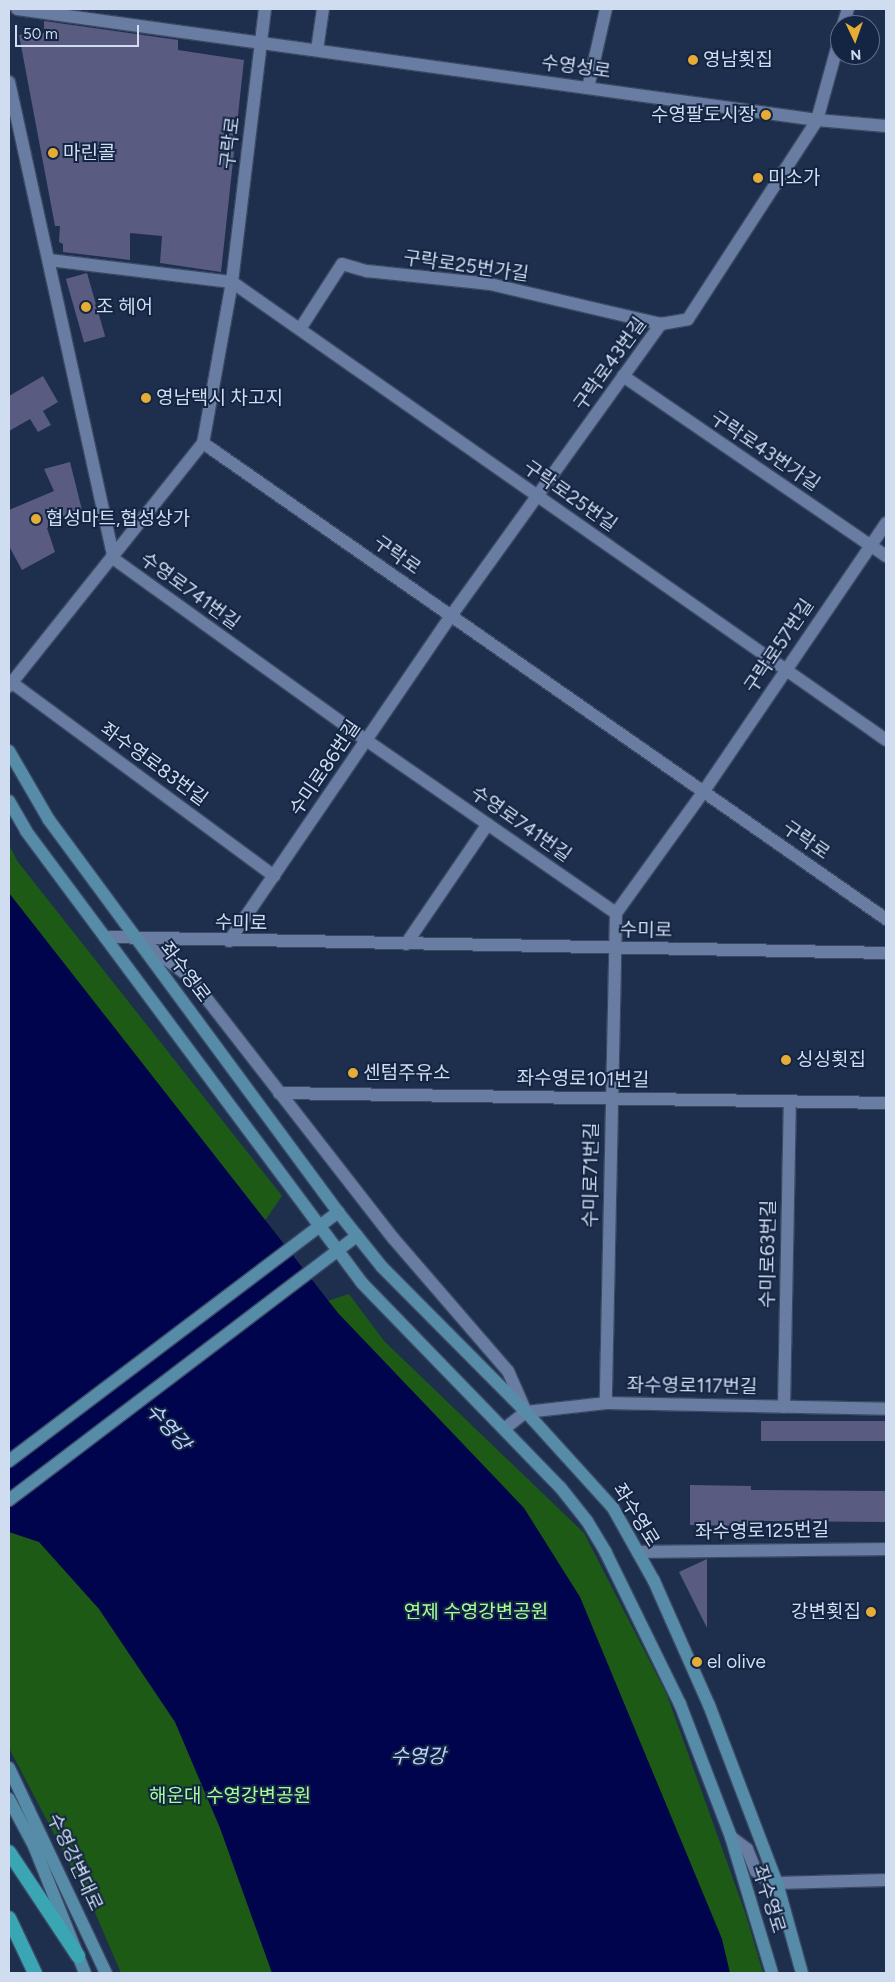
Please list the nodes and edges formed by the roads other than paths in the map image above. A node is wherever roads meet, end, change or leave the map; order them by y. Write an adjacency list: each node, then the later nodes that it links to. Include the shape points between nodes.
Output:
1 (18, 9): 5 (street, 수영성로)
2 (265, 9): 5 (street, 구락로)
3 (323, 9): 6 (street)
4 (606, 9): 9 (street)
5 (261, 42): 6 (street, 수영성로); 13 (street, 구락로)
6 (317, 50): 9 (street, 수영성로)
7 (832, 65): 10 (street, 구락로43번길)
8 (9, 82): 12 (street, 수영로741번길)
9 (588, 88): 10 (street, 수영성로)
10 (817, 120): 11 (street, 수영성로); 14 (street, 구락로43번길, via 688,319)
11 (886, 126)
12 (49, 260): 13 (street); 22 (street, 수영로741번길)
13 (232, 282): 15 (street, 구락로25번길); 17 (street, 구락로)
14 (661, 324): 15 (street, 구락로25번가길, via 490,284 367,272 342,264); 16 (street, 구락로43번길)
15 (300, 330): 18 (street, 구락로25번길)
16 (623, 376): 18 (street, 구락로43번길); 20 (street, 구락로43번가길)
17 (203, 443): 22 (street, 좌수영로83번길); 23 (street, 구락로)
18 (537, 496): 23 (street, 구락로43번길); 24 (street, 구락로25번길)
19 (886, 523): 20 (street, 구락로57번길)
20 (871, 546): 21 (street, 구락로43번가길); 24 (street, 구락로57번길)
21 (886, 556)
22 (114, 559): 25 (street, 좌수영로83번길); 26 (street, 수영로741번길)
23 (451, 616): 26 (street, 수미로86번길); 29 (street, 구락로)
24 (785, 669): 27 (street, 구락로25번길); 29 (street, 구락로57번길)
25 (10, 684): 32 (street, 좌수영로83번길)
26 (366, 740): 31 (street, 수영로741번길); 32 (street, 수미로86번길)
27 (886, 740)
28 (9, 750): 35 (main road, 좌수영로, via 49,820)
29 (704, 791): 33 (street); 34 (street, 구락로)
30 (9, 800): 36 (main road, 좌수영로, via 26,831)
31 (488, 824): 33 (street, 수영로741번길); 38 (street)
32 (274, 876): 37 (street, 수미로86번길)
33 (616, 913): 39 (street)
34 (886, 919)
35 (135, 936): 36 (street, 수미로); 37 (street, 수미로); 41 (street, via 189,976); 45 (main road, 좌수영로)
36 (105, 937): 46 (main road, 좌수영로)
37 (229, 941): 38 (street, 수미로)
38 (406, 944): 39 (street, 수미로)
39 (614, 948): 40 (street, 수미로); 42 (street, 수미로71번길)
40 (886, 953)
41 (280, 1093): 42 (street, 좌수영로101번길); 52 (street, via 393,1238 508,1371)
42 (611, 1099): 43 (street, 좌수영로101번길); 49 (street, 수미로71번길)
43 (790, 1102): 44 (street, 좌수영로101번길); 50 (street, 수미로63번길)
44 (886, 1103)
45 (338, 1212): 46 (main road); 47 (main road, 좌수영로)
46 (318, 1226): 48 (main road, 좌수영로); 54 (main road)
47 (357, 1236): 48 (main road); 52 (main road, 좌수영로, via 382,1267)
48 (338, 1251): 53 (main road, 좌수영로, via 362,1283); 55 (main road)
49 (606, 1403): 50 (street, 좌수영로117번길); 52 (street, 좌수영로117번길)
50 (784, 1406): 51 (street, 좌수영로117번길)
51 (886, 1409)
52 (526, 1412): 53 (street); 57 (main road, 좌수영로, via 614,1508)
53 (504, 1430): 60 (main road, 좌수영로, via 560,1487 606,1553 680,1704)
54 (9, 1461)
55 (9, 1500)
56 (886, 1549): 57 (street, 좌수영로125번길)
57 (638, 1552): 63 (main road, 좌수영로, via 709,1705)
58 (9, 1768): 68 (main road, 수영강변대로)
59 (9, 1799): 65 (main road, via 34,1846)
60 (731, 1837): 63 (street, 좌수영로, via 747,1849 761,1875); 69 (main road, 좌수영로)
61 (9, 1852): 65 (highway)
62 (886, 1880): 63 (street, 좌수영로)
63 (777, 1883): 70 (main road, 좌수영로)
64 (9, 1918): 66 (highway)
65 (78, 1956): 67 (main road)
66 (35, 1973)
67 (85, 1973)
68 (106, 1973)
69 (772, 1973)
70 (802, 1973)

